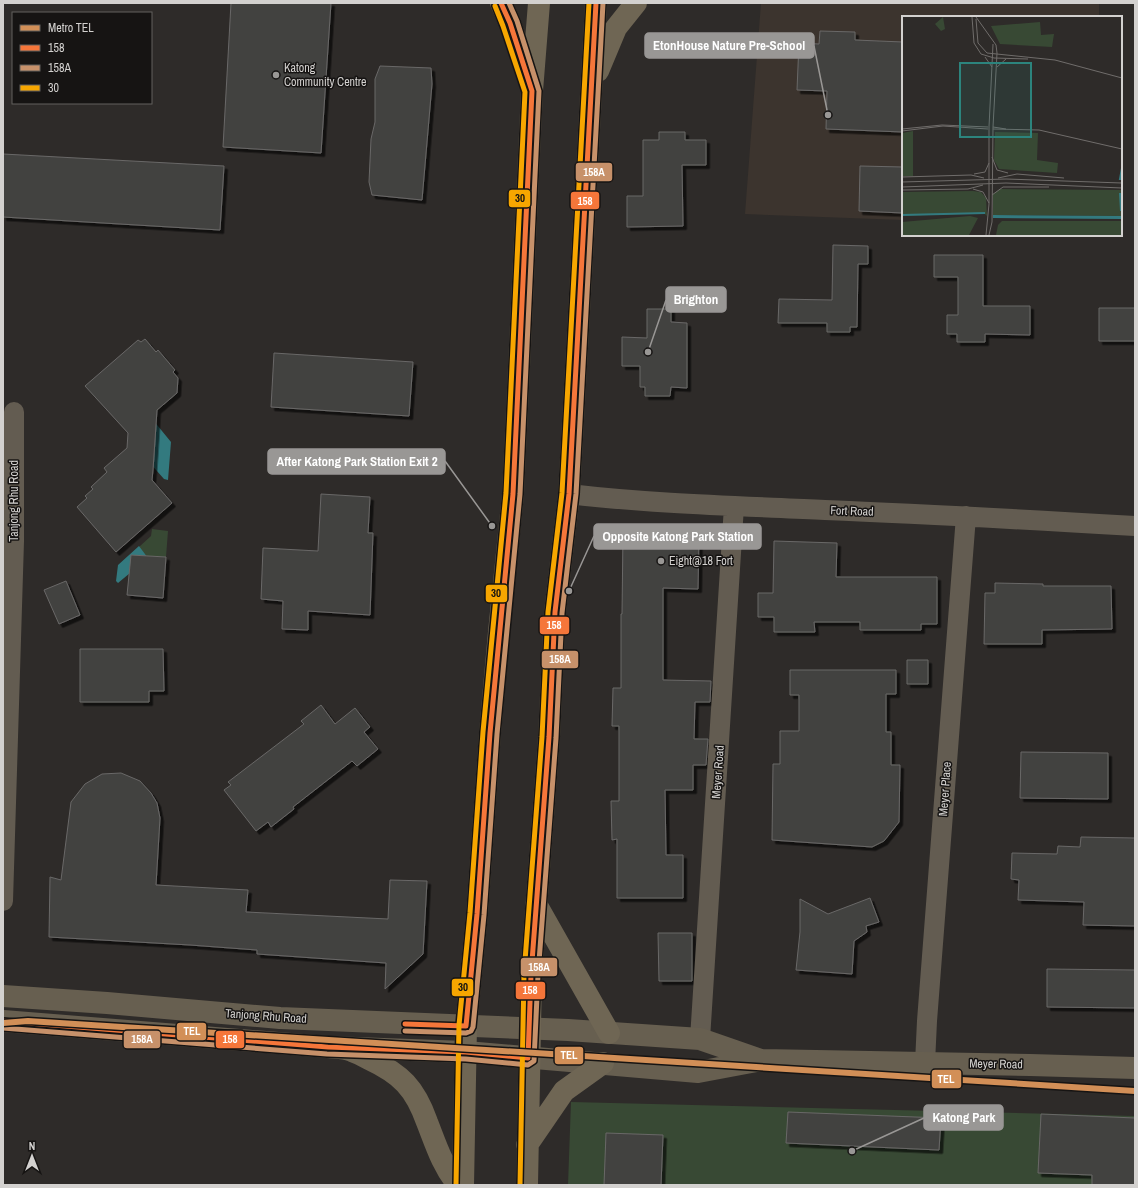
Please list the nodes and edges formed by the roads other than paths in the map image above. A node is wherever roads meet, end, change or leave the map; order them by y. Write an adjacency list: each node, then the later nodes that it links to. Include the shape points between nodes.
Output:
1 (501, 3): 6 (main road)
2 (540, 3): 6 (main road)
3 (596, 3): 5 (main road)
4 (636, 3): 5 (main road, via 616,28)
5 (591, 87): 8 (main road)
6 (532, 91): 16 (main road, via 514,494 493,702 478,914)
7 (14, 412): 12 (street, Tanjong Rhu Road, via 14,541)
8 (569, 494): 9 (street, Fort Road); 13 (main road, via 555,612 549,737)
9 (734, 506): 10 (street, Fort Road); 19 (street, Meyer Road)
10 (966, 516): 11 (street, Fort Road); 25 (street, Meyer Place, via 926,1021)
11 (1135, 526)
12 (3, 901)
13 (536, 904): 17 (main road); 18 (main road)
14 (3, 996): 16 (street, Tanjong Rhu Road, via 273,1017)
15 (3, 1021): 20 (street)
16 (466, 1026): 17 (street, Tanjong Rhu Road); 21 (main road)
17 (529, 1029): 18 (street, Meyer Road); 22 (main road)
18 (609, 1034): 19 (street, Meyer Road)
19 (700, 1038): 23 (street, Meyer Road)
20 (328, 1047): 21 (street); 28 (main road, via 352,1051 385,1066 404,1081 416,1097 441,1159)
21 (466, 1052): 22 (street); 29 (main road)
22 (528, 1058): 24 (street, Meyer Road); 27 (main road)
23 (762, 1060): 24 (street, Meyer Road, via 698,1072); 25 (street, Meyer Road)
24 (603, 1063): 27 (main road, via 564,1091)
25 (925, 1063): 26 (street, Meyer Road)
26 (1135, 1068)
27 (527, 1145): 30 (main road)
28 (458, 1185)
29 (463, 1185)
30 (526, 1185)

